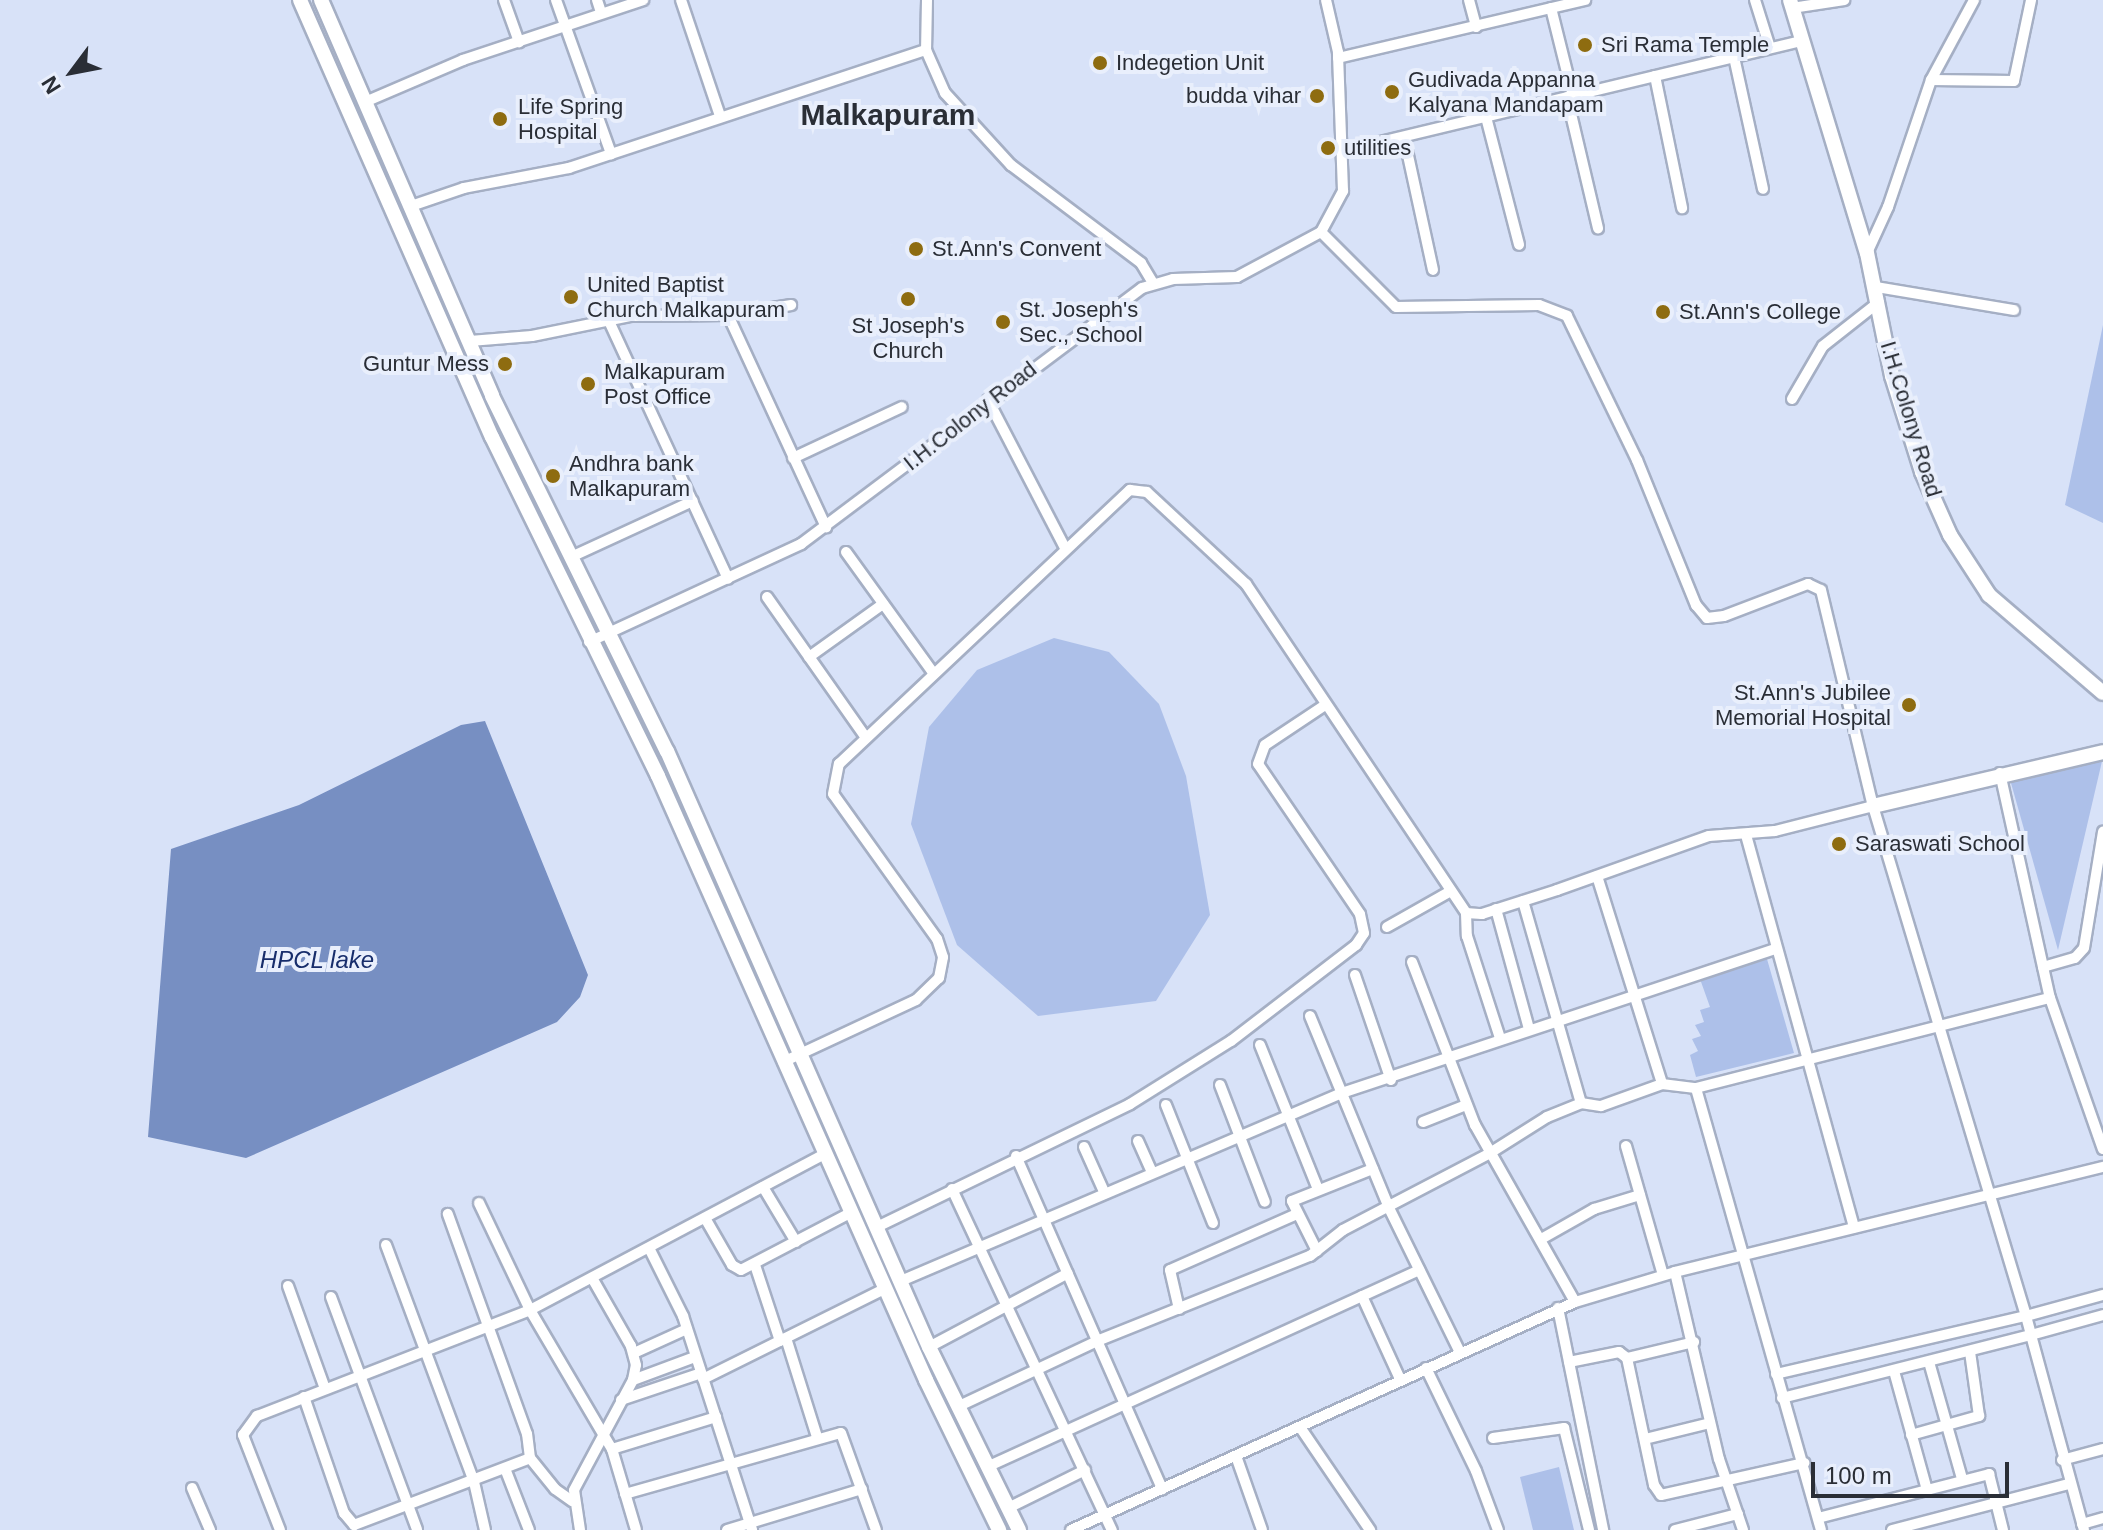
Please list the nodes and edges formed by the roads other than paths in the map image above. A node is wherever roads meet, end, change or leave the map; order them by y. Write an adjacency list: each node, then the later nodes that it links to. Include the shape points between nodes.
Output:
1 (300, 0): 56 (main road)
2 (321, 0): 30 (main road)
3 (504, 0): 22 (street)
4 (556, 0): 19 (street)
5 (597, 0): 18 (street)
6 (643, 0): 18 (street)
7 (681, 0): 31 (street)
8 (927, 0): 24 (street)
9 (1326, 0): 26 (street)
10 (1469, 0): 20 (street)
11 (1585, 0): 17 (street)
12 (1755, 0): 23 (street)
13 (1844, 0): 16 (street)
14 (1974, 0): 28 (street)
15 (2031, 0): 28 (street, via 2014,81)
16 (1791, 4): 21 (main road, I.H.Colony Road)
17 (1551, 8): 20 (street); 29 (street)
18 (601, 12): 19 (street)
19 (564, 25): 22 (street); 35 (street)
20 (1476, 27): 26 (street)
21 (1802, 41): 23 (street); 42 (main road, I.H.Colony Road)
22 (519, 42): 30 (street)
23 (1770, 48): 25 (street)
24 (926, 50): 31 (street); 44 (street, via 945,93 1011,165 1141,263)
25 (1734, 57): 27 (street); 36 (street)
26 (1338, 58): 34 (street)
27 (1655, 76): 29 (street); 38 (street)
28 (1931, 80): 42 (street)
29 (1570, 97): 32 (street); 39 (street)
30 (365, 102): 37 (main road)
31 (720, 116): 35 (street)
32 (1486, 117): 33 (street); 41 (street)
33 (1404, 137): 34 (street); 43 (street)
34 (1343, 151): 40 (street, via 1343,191)
35 (611, 154): 37 (street)
36 (1763, 189)
37 (411, 206): 50 (main road)
38 (1682, 208)
39 (1598, 228)
40 (1321, 232): 44 (street, via 1237,277); 74 (street, via 1396,307 1410,311 1539,305 1567,316 1637,460 1663,535 1701,613 1714,619 1808,584 1821,590)
41 (1519, 245)
42 (1867, 253): 45 (main road, I.H.Colony Road)
43 (1433, 270)
44 (1153, 283): 52 (street, I.H.Colony Road)
45 (1877, 295): 47 (street); 51 (street, via 1823,346); 69 (main road, I.H.Colony Road, via 1892,376 1922,472 1965,564 2005,610)
46 (791, 305): 48 (street)
47 (2014, 310)
48 (728, 315): 49 (street); 54 (street)
49 (608, 319): 50 (street, via 532,336); 57 (street)
50 (470, 341): 55 (main road)
51 (1792, 399)
52 (988, 400): 58 (street, I.H.Colony Road); 59 (street)
53 (902, 407): 54 (street)
54 (793, 458): 58 (street)
55 (539, 488): 56 (main road); 61 (main road)
56 (520, 496): 66 (main road)
57 (693, 501): 61 (street); 62 (street)
58 (826, 527): 62 (street, I.H.Colony Road)
59 (1064, 546): 68 (street); 70 (street, via 1120,495 1139,488 1147,492 1246,584)
60 (846, 552): 64 (street)
61 (571, 557): 65 (main road)
62 (728, 579): 65 (street, I.H.Colony Road)
63 (767, 597): 67 (street)
64 (883, 604): 67 (street); 68 (street)
65 (607, 633): 66 (street, I.H.Colony Road); 95 (main road, via 667,751)
66 (589, 642): 97 (main road, via 658,776)
67 (809, 657): 71 (street)
68 (934, 674): 71 (street)
69 (2103, 693)
70 (1325, 705): 78 (street, via 1394,801); 116 (street, via 1265,745 1258,764 1360,914 1364,933 1302,989 1214,1053 1121,1109)
71 (866, 738): 95 (street, via 839,764 833,794 937,939 943,957 939,978 916,1000)
72 (2103, 752): 73 (main road)
73 (2000, 773): 74 (main road); 85 (street)
74 (1873, 806): 76 (street); 91 (street)
75 (2103, 832): 85 (street, via 2084,948 2075,958)
76 (1746, 835): 77 (street, via 1709,836); 83 (street)
77 (1597, 876): 79 (street); 87 (street)
78 (1449, 892): 81 (street); 82 (street)
79 (1523, 901): 80 (street); 90 (street)
80 (1496, 909): 81 (street); 92 (street)
81 (1466, 913): 93 (street, via 1467,936)
82 (1387, 927)
83 (1776, 949): 87 (street); 98 (street)
84 (1412, 962): 96 (street)
85 (2043, 967): 88 (street)
86 (1355, 975): 99 (street)
87 (1635, 994): 90 (street); 100 (street)
88 (2050, 998): 91 (street); 113 (street)
89 (1310, 1016): 103 (street)
90 (1557, 1021): 92 (street); 104 (street)
91 (1937, 1028): 98 (street); 126 (street)
92 (1529, 1029): 93 (street)
93 (1500, 1038): 96 (street)
94 (1260, 1045): 107 (street)
95 (803, 1054): 97 (street); 136 (main road)
96 (1449, 1060): 99 (street); 106 (street)
97 (783, 1062): 115 (main road)
98 (1808, 1062): 102 (street); 137 (street)
99 (1391, 1080): 103 (street)
100 (1662, 1084): 102 (street); 104 (street, via 1595,1108)
101 (1220, 1085): 109 (street)
102 (1696, 1088): 144 (street)
103 (1342, 1093): 107 (street); 119 (street)
104 (1581, 1103): 114 (street, via 1547,1117)
105 (1166, 1105): 117 (street)
106 (1466, 1105): 108 (street); 114 (street)
107 (1286, 1116): 109 (street); 123 (street)
108 (1423, 1122)
109 (1237, 1137): 117 (street); 127 (street)
110 (1138, 1141): 120 (street)
111 (1626, 1146): 125 (street)
112 (1084, 1147): 124 (street)
113 (2103, 1149)
114 (1490, 1153): 129 (street); 138 (street)
115 (825, 1154): 121 (street); 130 (main road)
116 (1016, 1156): 122 (street); 134 (street)
117 (1189, 1157): 120 (street); 135 (street)
118 (2103, 1167): 126 (street)
119 (1373, 1169): 123 (street); 129 (street)
120 (1152, 1172): 124 (street)
121 (763, 1187): 133 (street); 139 (street)
122 (952, 1189): 136 (street); 142 (street)
123 (1318, 1189): 132 (street, via 1292,1201)
124 (1105, 1194): 134 (street)
125 (1640, 1195): 138 (street, via 1594,1209); 149 (street)
126 (1989, 1195): 137 (street); 163 (street)
127 (1265, 1202)
128 (479, 1203): 161 (street)
129 (1389, 1208): 143 (street, via 1343,1230); 146 (street)
130 (852, 1212): 139 (street); 153 (main road)
131 (448, 1214): 164 (street)
132 (1297, 1214): 143 (street); 160 (street, via 1170,1270)
133 (705, 1218): 141 (street); 145 (street, via 736,1269)
134 (1041, 1219): 142 (street); 148 (street)
135 (1213, 1223)
136 (879, 1226): 151 (main road)
137 (1854, 1227): 144 (street)
138 (1543, 1238): 157 (street)
139 (796, 1242): 145 (street)
140 (386, 1245): 171 (street)
141 (649, 1248): 150 (street); 165 (street)
142 (978, 1248): 151 (street); 158 (street)
143 (1317, 1251): 160 (street)
144 (1743, 1257): 147 (street); 182 (street)
145 (755, 1265): 167 (street)
146 (1419, 1270): 155 (street); 172 (street)
147 (1675, 1272): 149 (street); 169 (street)
148 (1068, 1273): 158 (street); 168 (street)
149 (1663, 1275): 157 (street)
150 (592, 1278): 161 (street); 174 (street)
151 (901, 1281): 170 (main road)
152 (288, 1286): 187 (street)
153 (886, 1288): 167 (street); 241 (main road)
154 (2103, 1295): 163 (street)
155 (1362, 1296): 185 (street); 191 (street)
156 (331, 1297): 183 (street)
157 (1575, 1302): 159 (street)
158 (1008, 1308): 170 (street); 180 (street)
159 (1558, 1308): 172 (street); 177 (street)
160 (1179, 1309): 168 (street)
161 (530, 1310): 164 (street); 200 (street)
162 (2103, 1315): 166 (street)
163 (2026, 1316): 166 (street); 182 (street)
164 (488, 1326): 171 (street); 206 (street, via 527,1434)
165 (687, 1329): 174 (street); 175 (street)
166 (2031, 1335): 173 (street); 207 (street)
167 (783, 1340): 184 (street); 199 (street)
168 (1097, 1341): 180 (street); 191 (street)
169 (1694, 1342): 176 (street); 194 (street)
170 (929, 1347): 192 (main road)
171 (425, 1351): 183 (street); 214 (street)
172 (1460, 1352): 179 (street)
173 (1970, 1352): 178 (street); 195 (street, via 1982,1409 1979,1416)
174 (634, 1353): 186 (street)
175 (695, 1357): 184 (street); 186 (street)
176 (1627, 1358): 177 (street, via 1619,1352); 202 (street)
177 (1569, 1362): 249 (street)
178 (1929, 1362): 181 (street); 195 (street)
179 (1426, 1368): 185 (street); 247 (street)
180 (1038, 1370): 192 (street); 197 (street)
181 (1894, 1371): 189 (street); 198 (street)
182 (1776, 1374): 189 (street)
183 (359, 1376): 187 (street); 224 (street)
184 (702, 1376): 190 (street); 193 (street)
185 (1400, 1379): 196 (street)
186 (633, 1380): 190 (street)
187 (325, 1389): 188 (street)
188 (304, 1397): 224 (street, via 349,1520 362,1524); 233 (street, via 257,1416 243,1435)
189 (1782, 1398): 209 (street)
190 (621, 1400): 200 (street)
191 (1125, 1403): 197 (street); 219 (street)
192 (957, 1407): 210 (main road)
193 (716, 1417): 203 (street); 208 (street)
194 (1710, 1423): 202 (street); 215 (street)
195 (1947, 1426): 198 (street); 213 (street)
196 (1300, 1427): 205 (street); 246 (street)
197 (1065, 1428): 210 (street); 211 (street)
198 (1911, 1435): 220 (street)
199 (817, 1437): 208 (street); 218 (street, via 841,1433 847,1438)
200 (601, 1438): 203 (street); 222 (street)
201 (1493, 1438): 248 (street, via 1564,1428)
202 (1645, 1439): 215 (street, via 1661,1495)
203 (612, 1449): 221 (street)
204 (2103, 1449): 207 (street)
205 (1236, 1456): 219 (street); 245 (street)
206 (530, 1458): 212 (street); 222 (street)
207 (2062, 1460): 216 (street)
208 (730, 1463): 221 (street); 230 (street)
209 (1804, 1463): 215 (street); 228 (street)
210 (987, 1467): 225 (main road)
211 (1085, 1470): 225 (street); 227 (street)
212 (506, 1471): 214 (street); 236 (street)
213 (1962, 1479): 220 (street); 223 (street, via 1989,1474)
214 (474, 1482): 224 (street); 235 (street)
215 (1729, 1483): 226 (street)
216 (2068, 1484): 223 (street); 231 (street)
217 (192, 1488): 232 (street)
218 (862, 1489): 230 (street); 240 (street)
219 (1162, 1489): 227 (street)
220 (1927, 1490): 228 (street)
221 (625, 1494): 238 (street)
222 (572, 1501): 237 (street)
223 (1997, 1503): 253 (street); 254 (street)
224 (408, 1507): 234 (street)
225 (1008, 1508): 242 (main road)
226 (1738, 1514): 250 (street); 251 (street)
227 (1105, 1515): 243 (street); 244 (street)
228 (1818, 1518): 252 (street)
229 (2103, 1518): 231 (street)
230 (750, 1526): 239 (street)
231 (2083, 1527)
232 (210, 1530)
233 (280, 1530)
234 (417, 1530)
235 (485, 1530)
236 (529, 1530)
237 (580, 1530)
238 (636, 1530)
239 (727, 1530)
240 (876, 1530)
241 (999, 1530)
242 (1019, 1530)
243 (1071, 1530)
244 (1112, 1530)
245 (1262, 1530)
246 (1370, 1530)
247 (1498, 1530)
248 (1589, 1530)
249 (1603, 1530)
250 (1675, 1530)
251 (1743, 1530)
252 (1821, 1530)
253 (1892, 1530)
254 (2003, 1530)

